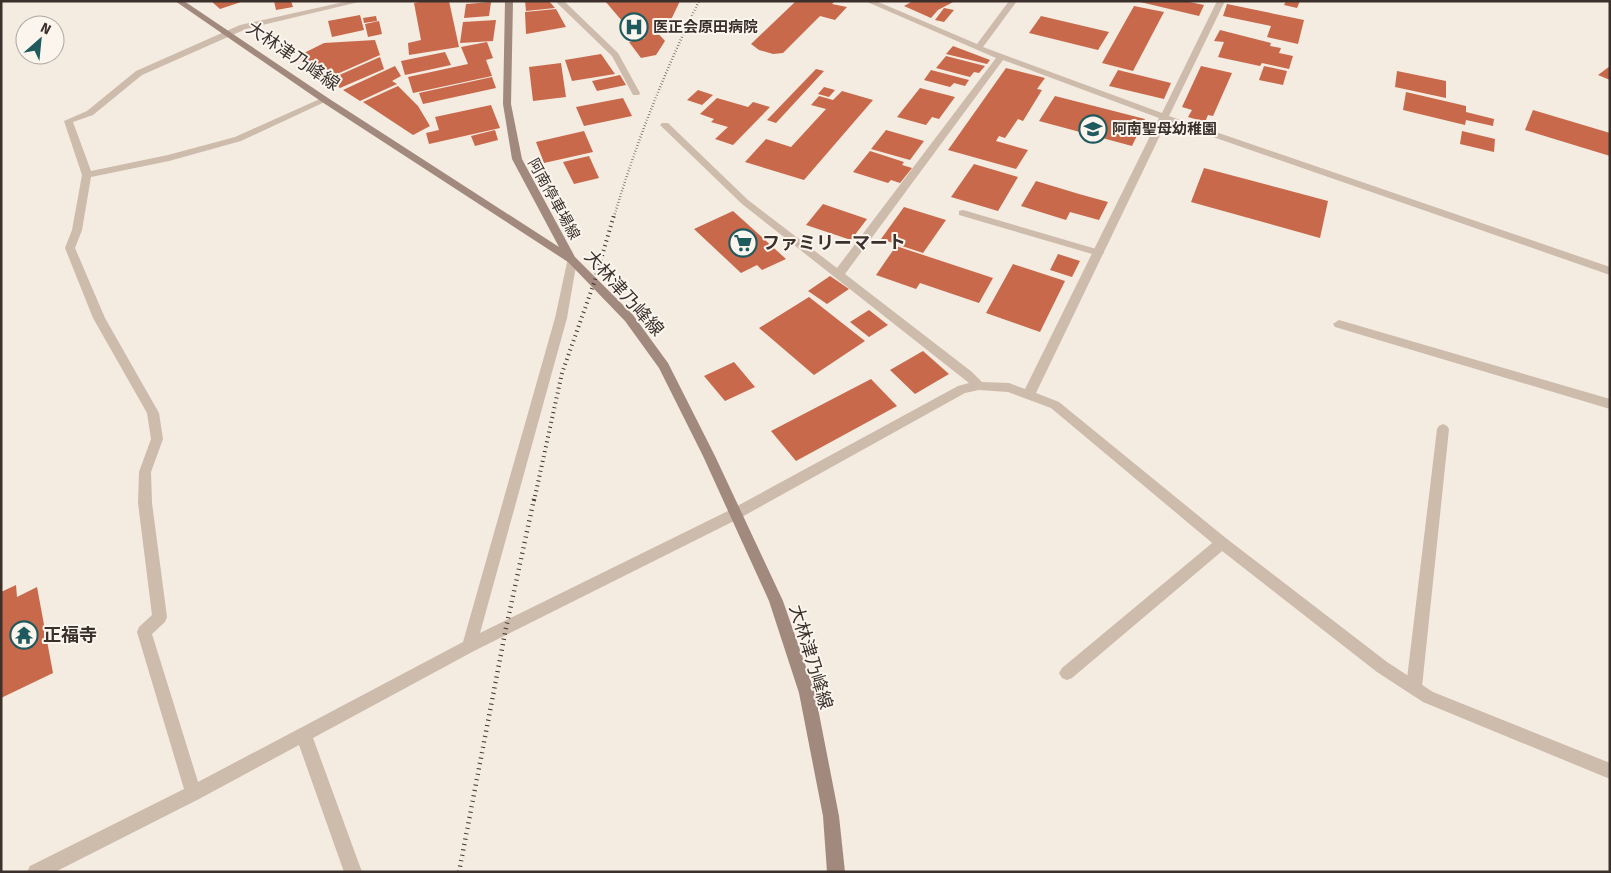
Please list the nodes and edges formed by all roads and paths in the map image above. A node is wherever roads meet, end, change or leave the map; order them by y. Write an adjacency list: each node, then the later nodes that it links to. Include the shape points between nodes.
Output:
1 (179, 1): 8 (main road, 大林津乃峰線)
2 (359, 1): 8 (street, via 256,24)
3 (509, 1): 18 (main road, 阿南停車場線, via 507,104 517,160)
4 (559, 1): 11 (street, via 615,55)
5 (869, 1): 9 (street)
6 (1013, 1): 9 (street)
7 (1221, 1): 13 (street)
8 (229, 34): 12 (main road, 大林津乃峰線); 15 (street, via 139,73 90,113 68,122)
9 (978, 48): 10 (street)
10 (1002, 56): 13 (street); 20 (street)
11 (636, 93)
12 (325, 100): 15 (street, via 238,139); 18 (main road, 大林津乃峰線)
13 (1165, 117): 17 (street); 19 (street)
14 (665, 126): 20 (street, via 744,202)
15 (87, 175): 33 (street, via 77,230 70,248 100,318 153,412 157,439 145,472 145,503 160,617 144,632)
16 (963, 213): 17 (street)
17 (1099, 252): 23 (street)
18 (572, 260): 26 (main road, 大林津乃峰線, via 629,318 664,366); 28 (street, via 561,318)
19 (1610, 272)
20 (838, 275): 22 (street)
21 (1340, 324): 24 (street)
22 (979, 386): 23 (street, via 1009,388); 26 (street, via 962,389)
23 (1029, 394): 27 (street, via 1055,405)
24 (1610, 404)
25 (1443, 429): 30 (street)
26 (735, 514): 28 (street); 36 (main road, 大林津乃峰線, via 776,602 807,693 831,816)
27 (1222, 543): 29 (street); 30 (street, via 1382,667)
28 (469, 646): 31 (street)
29 (1067, 673)
30 (1414, 687): 32 (street, via 1428,697)
31 (304, 732): 33 (street); 35 (street)
32 (1610, 771)
33 (193, 793): 34 (street)
34 (36, 872)
35 (353, 872)
36 (836, 872)

